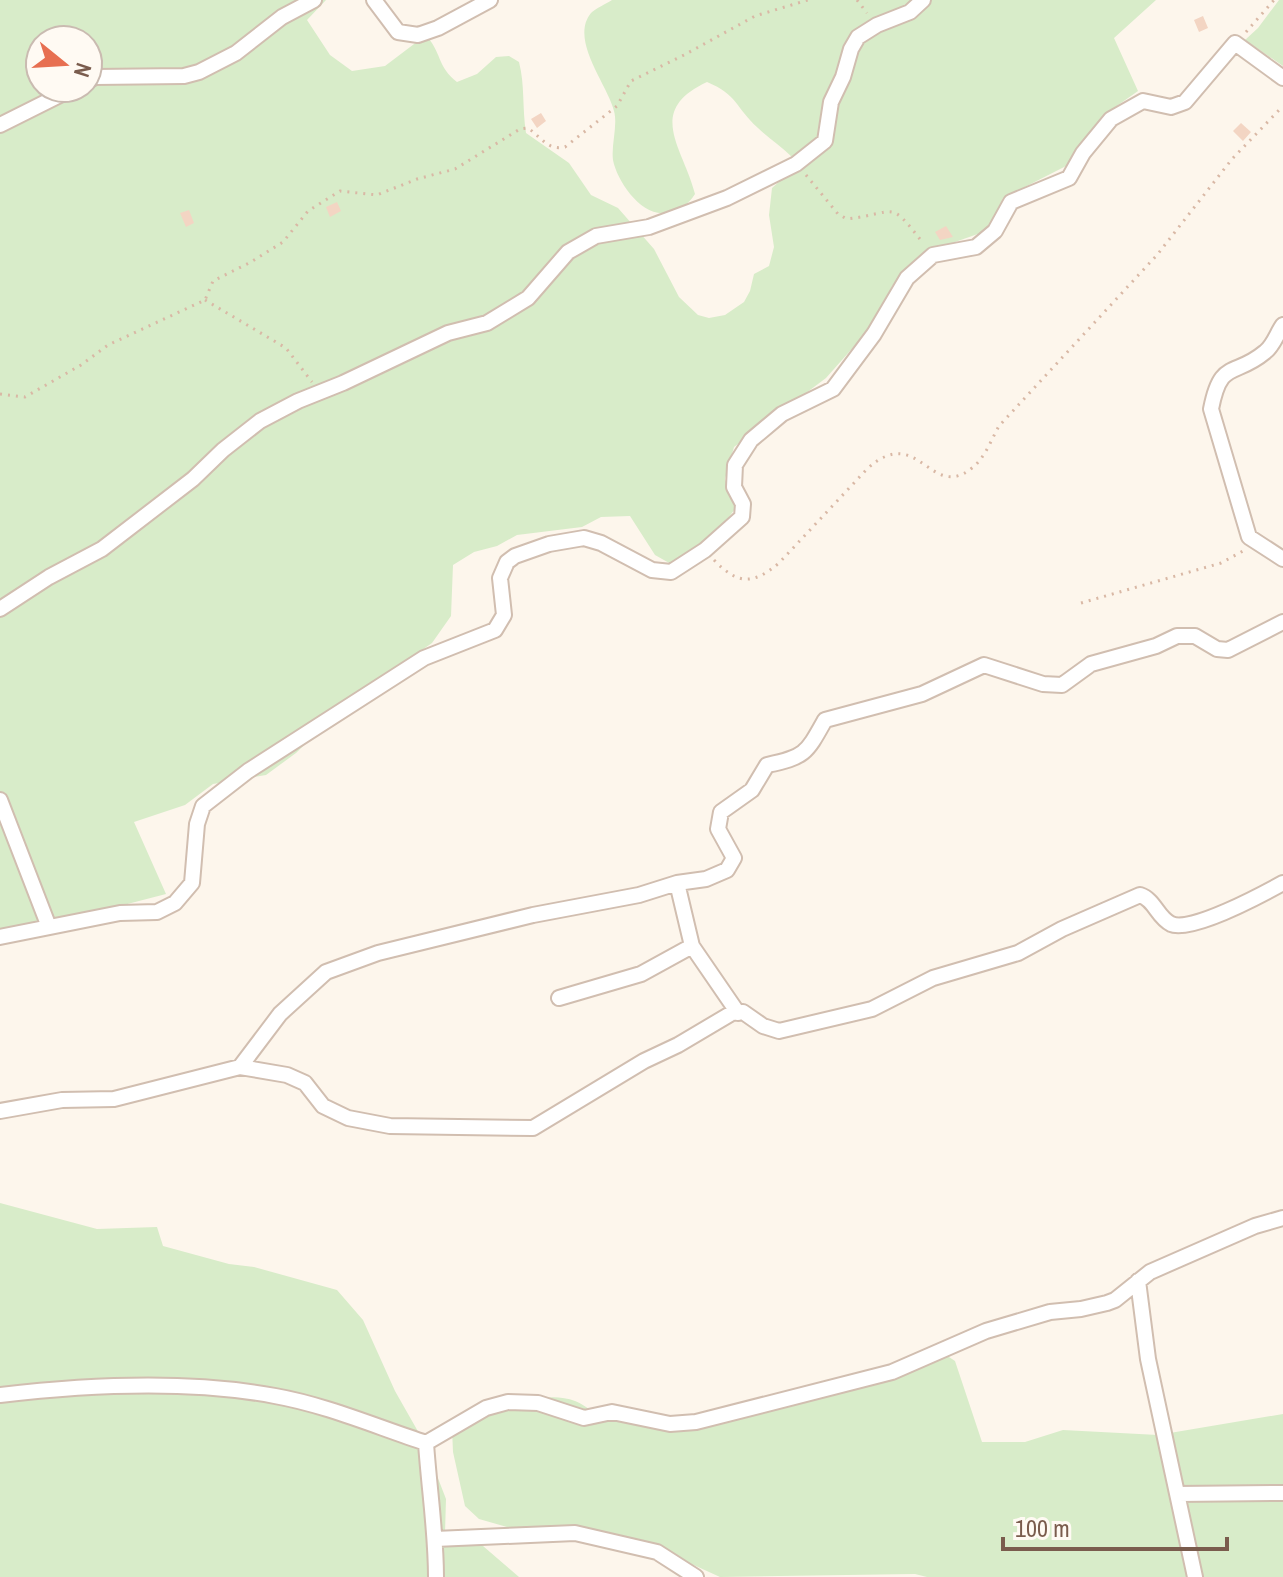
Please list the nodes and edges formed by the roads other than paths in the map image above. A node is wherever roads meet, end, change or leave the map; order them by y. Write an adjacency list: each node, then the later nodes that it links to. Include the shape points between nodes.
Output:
1 (314, 0): 5 (street, via 199,72)
2 (374, 0): 3 (street, via 398,32 418,35)
3 (490, 0)
4 (923, 0): 11 (street, via 858,37 831,102 825,141 796,164 727,198 649,227 596,236 568,252 528,298 487,323 448,333 260,421 102,549)
5 (104, 77)
6 (1283, 78): 16 (street, via 1235,43 1185,102 1171,107 1143,101 1111,119 1069,178 1011,202 995,231 976,247 933,255 907,278 833,389 782,414 751,440 735,465 742,517 705,550 663,573 584,538 515,556 500,578 505,607 495,630 424,658 248,771 203,806 192,883 175,903 157,912 120,913)
7 (42, 104): 8 (street)
8 (0, 125)
9 (1283, 325): 10 (street, via 1262,355 1222,374 1211,409 1249,537)
10 (1283, 559)
11 (0, 609)
12 (1283, 622): 14 (street, via 1228,650 1195,636 1177,636 1091,664 1062,685 984,665 922,694 825,720 809,749 794,759 767,765 752,790 721,812 718,829 734,858 727,870)
13 (0, 800): 16 (street)
14 (677, 883): 18 (street); 21 (street, via 378,953 326,972 280,1014)
15 (1283, 883): 20 (street, via 1235,908 1180,927 1167,923 1149,897 1140,895 1018,953 933,978 872,1009 826,1020 779,1031)
16 (49, 927): 17 (street)
17 (0, 937)
18 (692, 946): 19 (street, via 641,974); 20 (street)
19 (559, 998)
20 (738, 1013): 21 (street, via 644,1061 533,1128 390,1126 348,1118 323,1106 305,1083)
21 (240, 1067): 22 (street, via 114,1099 62,1100)
22 (0, 1111)
23 (1283, 1218): 24 (street)
24 (1138, 1281): 26 (street, via 1115,1300 986,1331 892,1372 696,1422 670,1424 612,1412 584,1418 538,1403 508,1402 486,1408); 28 (street, via 1148,1359)
25 (0, 1395): 26 (street, via 79,1388 214,1389 275,1396)
26 (426, 1443): 29 (street)
27 (1283, 1493): 28 (street)
28 (1178, 1494): 32 (street)
29 (436, 1544): 30 (street); 31 (street, via 575,1533 657,1552)
30 (436, 1577)
31 (696, 1577)
32 (1195, 1577)

